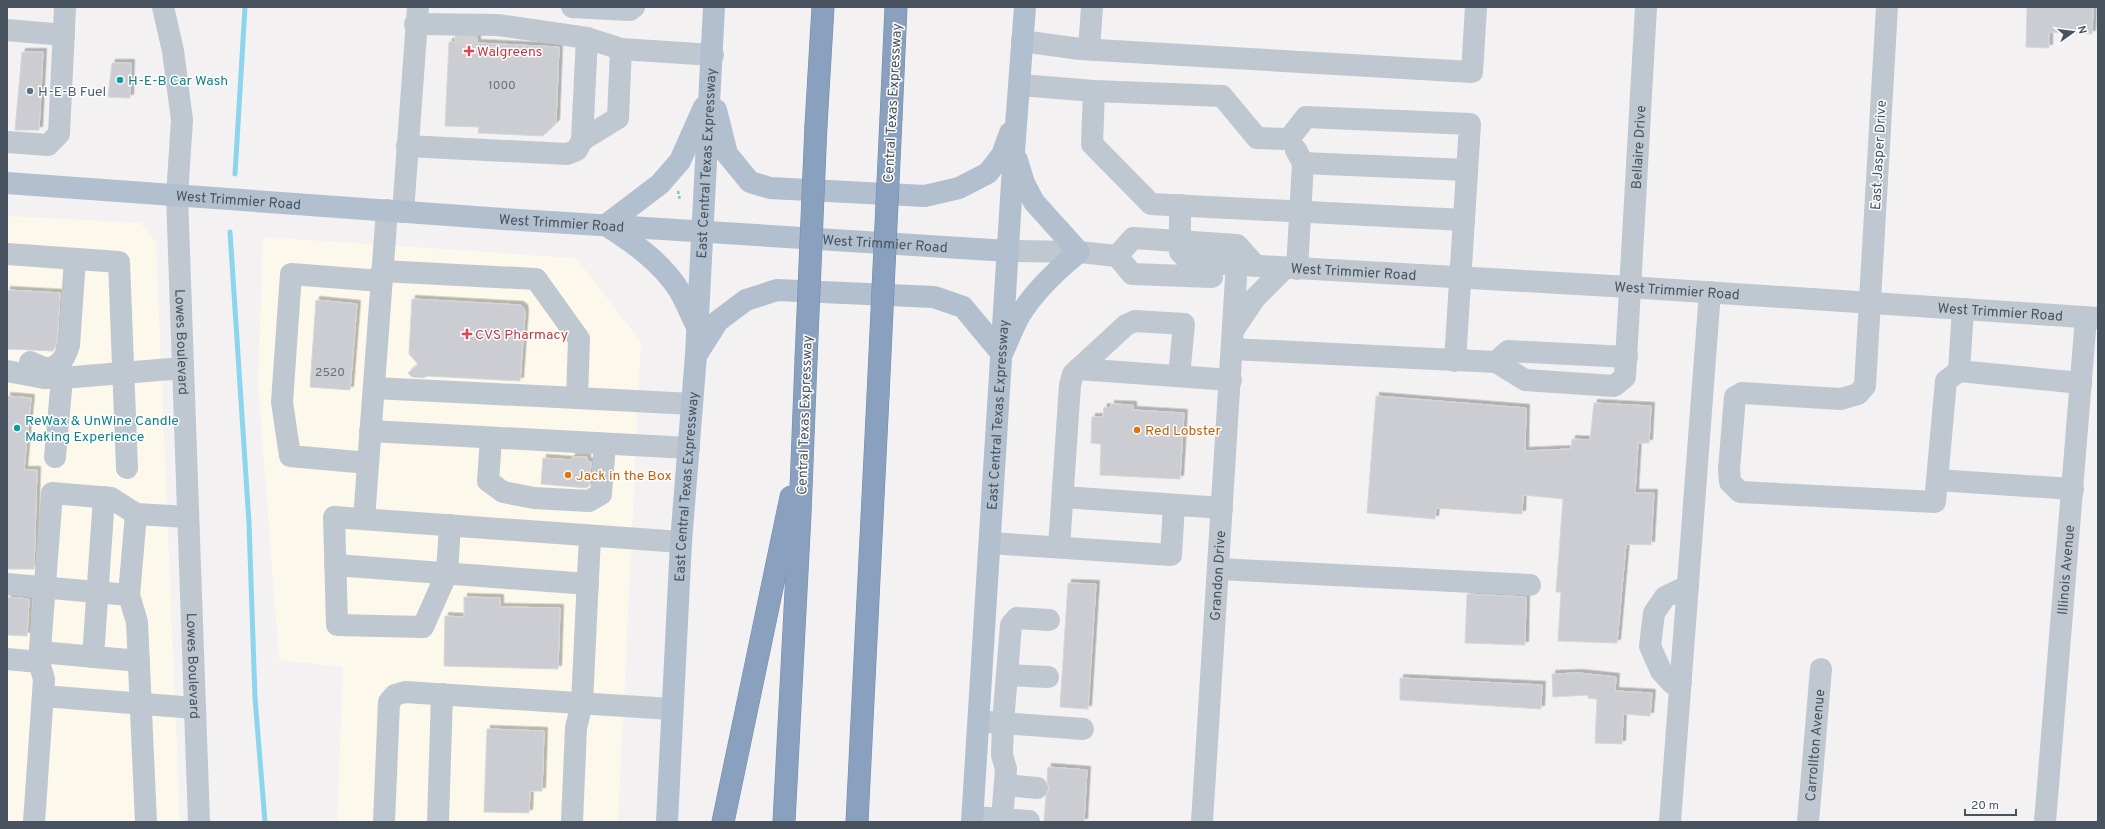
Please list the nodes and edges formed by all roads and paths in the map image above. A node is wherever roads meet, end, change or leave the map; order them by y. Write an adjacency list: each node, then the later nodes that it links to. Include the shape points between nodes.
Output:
1 (65, 7): 16 (street)
2 (163, 7): 36 (street, Lowes Boulevard, via 173,51 182,120)
3 (572, 7): 4 (street, via 630,10)
4 (634, 7)
5 (714, 7): 23 (main road, East Central Texas Expressway)
6 (823, 7): 81 (highway, Central Texas Expressway, bridge)
7 (896, 7): 131 (highway, Central Texas Expressway, bridge)
8 (1024, 7): 20 (main road, East Central Texas Expressway)
9 (1092, 7): 22 (street)
10 (1476, 7): 22 (street, via 1472,72)
11 (1646, 7): 54 (street, Bellaire Drive)
12 (1887, 7): 56 (street, East Jasper Drive)
13 (421, 18): 14 (street); 17 (street, via 446,36); 31 (street)
14 (498, 25): 18 (street, via 486,36); 19 (street)
15 (7, 30): 16 (street)
16 (64, 35): 30 (street, via 59,134 48,145)
17 (455, 36)
18 (477, 36)
19 (587, 38): 21 (street); 29 (street)
20 (1022, 41): 22 (street); 24 (main road, East Central Texas Expressway)
21 (621, 49): 23 (street); 29 (street, via 618,118)
22 (1089, 49)
23 (713, 55): 25 (main road, East Central Texas Expressway)
24 (1020, 85): 26 (street); 27 (main road, East Central Texas Expressway)
25 (711, 90): 27 (main road, via 727,154 750,182 770,188 925,196 959,188 988,173 1002,155); 41 (main road, via 680,161 660,184); 42 (main road, East Central Texas Expressway)
26 (1094, 91): 28 (street, via 1222,96 1257,138); 37 (street, via 1092,144 1151,204)
27 (1017, 113): 32 (main road, East Central Texas Expressway)
28 (1289, 139): 33 (street); 34 (street, via 1306,117 1470,124)
29 (582, 140): 31 (street, via 577,150 567,154)
30 (7, 142)
31 (407, 146): 38 (street)
32 (1014, 151): 44 (main road, East Central Texas Expressway); 45 (main road, via 1024,183 1034,202)
33 (1303, 163): 34 (street); 39 (street)
34 (1467, 170): 40 (street)
35 (7, 183): 36 (main road, West Trimmier Road)
36 (177, 196): 38 (main road, West Trimmier Road); 67 (street, Lowes Boulevard)
37 (1180, 205): 39 (street); 43 (street)
38 (395, 211): 41 (main road, West Trimmier Road); 51 (street)
39 (1300, 212): 40 (street); 50 (street)
40 (1464, 220): 53 (street)
41 (606, 226): 42 (main road, West Trimmier Road); 59 (main road, via 633,242 656,262 679,290)
42 (702, 232): 44 (main road, West Trimmier Road); 59 (main road, East Central Texas Expressway)
43 (1180, 241): 47 (street, via 1134,238); 49 (street, via 1237,245)
44 (1008, 251): 45 (street, West Trimmier Road); 61 (main road, East Central Texas Expressway)
45 (1079, 252): 47 (street, West Trimmier Road); 61 (main road, via 1061,266 1032,297 1019,315)
46 (7, 254): 48 (street)
47 (1117, 256): 52 (street, via 1132,274)
48 (75, 259): 64 (street, via 69,344 65,358 55,366 46,368 32,362); 71 (street, via 119,262)
49 (1256, 266): 50 (street, West Trimmier Road); 52 (street)
50 (1291, 269): 53 (street, West Trimmier Road); 60 (street, via 1255,298)
51 (382, 276): 76 (street); 77 (street, via 536,279 579,339); 85 (street, via 291,274 282,402 290,456)
52 (1236, 278): 60 (street, Grandon Drive)
53 (1460, 278): 54 (street, West Trimmier Road); 65 (street)
54 (1629, 287): 55 (street, West Trimmier Road); 63 (street, Bellaire Drive)
55 (1710, 292): 56 (street, West Trimmier Road); 107 (street)
56 (1870, 302): 57 (street, West Trimmier Road); 87 (street, East Jasper Drive, via 1865,386 1858,394 1841,399 1742,393 1735,397 1730,482 1740,492 1935,502)
57 (1963, 309): 58 (street, West Trimmier Road); 70 (street)
58 (2092, 318): 75 (street, Illinois Avenue)
59 (698, 328): 62 (main road, East Central Texas Expressway)
60 (1233, 339): 65 (street); 74 (street, Grandon Drive)
61 (1002, 354): 62 (main road, via 962,307 934,298 777,290 746,300 718,321); 99 (main road, East Central Texas Expressway)
62 (696, 355): 78 (main road, East Central Texas Expressway)
63 (1627, 357): 66 (street, via 1508,351); 66 (street, Bellaire Drive, via 1625,377 1614,386 1525,380)
64 (7, 360)
65 (1455, 361): 66 (street)
66 (1496, 362)
67 (183, 368): 71 (street); 94 (street, Lowes Boulevard)
68 (7, 370): 73 (street, via 44,378)
69 (1078, 370): 72 (street); 72 (street, via 1126,325 1135,321 1184,324); 90 (street, via 1073,374 1070,385)
70 (1959, 371): 75 (street); 87 (street, via 1946,381)
71 (123, 373): 73 (street); 86 (street)
72 (1179, 376): 74 (street)
73 (62, 378): 84 (street)
74 (1231, 380): 92 (street, Grandon Drive)
75 (2081, 383): 88 (street, Illinois Avenue)
76 (374, 388): 77 (street); 79 (street)
77 (577, 398): 78 (street)
78 (692, 404): 83 (main road, East Central Texas Expressway)
79 (370, 431): 80 (street); 85 (street)
80 (491, 438): 82 (street); 82 (street, via 488,481 503,492 534,498 589,501 601,494)
81 (803, 443): 144 (highway, via 776,560); 145 (highway, Central Texas Expressway)
82 (605, 444): 83 (street)
83 (689, 448): 98 (main road, East Central Texas Expressway)
84 (55, 457)
85 (368, 463): 95 (street)
86 (127, 468)
87 (1937, 480): 88 (street)
88 (2073, 489): 151 (street, Illinois Avenue)
89 (104, 497): 93 (street, via 111,498); 108 (street, via 52,493); 109 (street)
90 (1063, 497): 91 (street); 100 (street)
91 (1174, 505): 92 (street); 100 (street, via 1171,555)
92 (1222, 508): 102 (street, Grandon Drive)
93 (136, 514): 94 (street); 110 (street)
94 (188, 517): 126 (street, Lowes Boulevard)
95 (364, 519): 96 (street); 101 (street, via 334,517)
96 (450, 525): 97 (street); 103 (street)
97 (590, 536): 98 (street); 105 (street)
98 (681, 542): 127 (main road, East Central Texas Expressway)
99 (990, 543): 100 (street); 112 (main road, East Central Texas Expressway)
100 (1060, 548)
101 (335, 565): 103 (street); 103 (street, via 338,625 423,627)
102 (1218, 569): 106 (street); 148 (street, Grandon Drive)
103 (447, 574): 105 (street)
104 (7, 584): 108 (street)
105 (588, 584): 124 (street)
106 (1530, 585)
107 (1688, 586): 121 (street); 121 (street, via 1665,597 1654,613 1650,646 1661,671 1672,683)
108 (45, 588): 109 (street); 114 (street)
109 (97, 592): 110 (street); 115 (street)
110 (129, 592): 117 (street, via 137,622)
111 (1049, 620): 113 (street, via 1017,618)
112 (985, 623): 113 (street); 128 (main road, East Central Texas Expressway)
113 (1011, 625): 119 (street)
114 (39, 657): 115 (street); 116 (street); 123 (street, via 44,679)
115 (93, 657): 117 (street)
116 (7, 660)
117 (139, 661): 125 (street)
118 (1821, 669): 150 (street, Carrollton Avenue)
119 (1007, 675): 120 (street); 129 (street)
120 (1048, 677)
121 (1681, 682): 149 (street)
122 (442, 694): 124 (street); 140 (street, via 405,692 395,695 389,702); 141 (street)
123 (43, 696): 125 (street); 137 (street)
124 (582, 703): 127 (street); 142 (street, via 576,728)
125 (141, 704): 126 (street); 138 (street)
126 (195, 708): 139 (street, Lowes Boulevard)
127 (671, 709): 143 (main road, East Central Texas Expressway)
128 (979, 721): 129 (street); 134 (main road, East Central Texas Expressway)
129 (1003, 723): 130 (street); 132 (street, via 1002,756 1006,769)
130 (1083, 729)
131 (860, 757): 146 (highway, Central Texas Expressway); 147 (highway, via 871,791)
132 (1005, 786): 133 (street); 135 (street)
133 (1037, 788)
134 (972, 819): 135 (street)
135 (1002, 819): 136 (street)
136 (1028, 821)
137 (34, 822)
138 (146, 822)
139 (199, 822)
140 (384, 822)
141 (438, 822)
142 (572, 822)
143 (666, 822)
144 (723, 822)
145 (784, 822)
146 (857, 822)
147 (872, 822)
148 (1202, 822)
149 (1670, 822)
150 (1808, 822)
151 (2045, 822)

